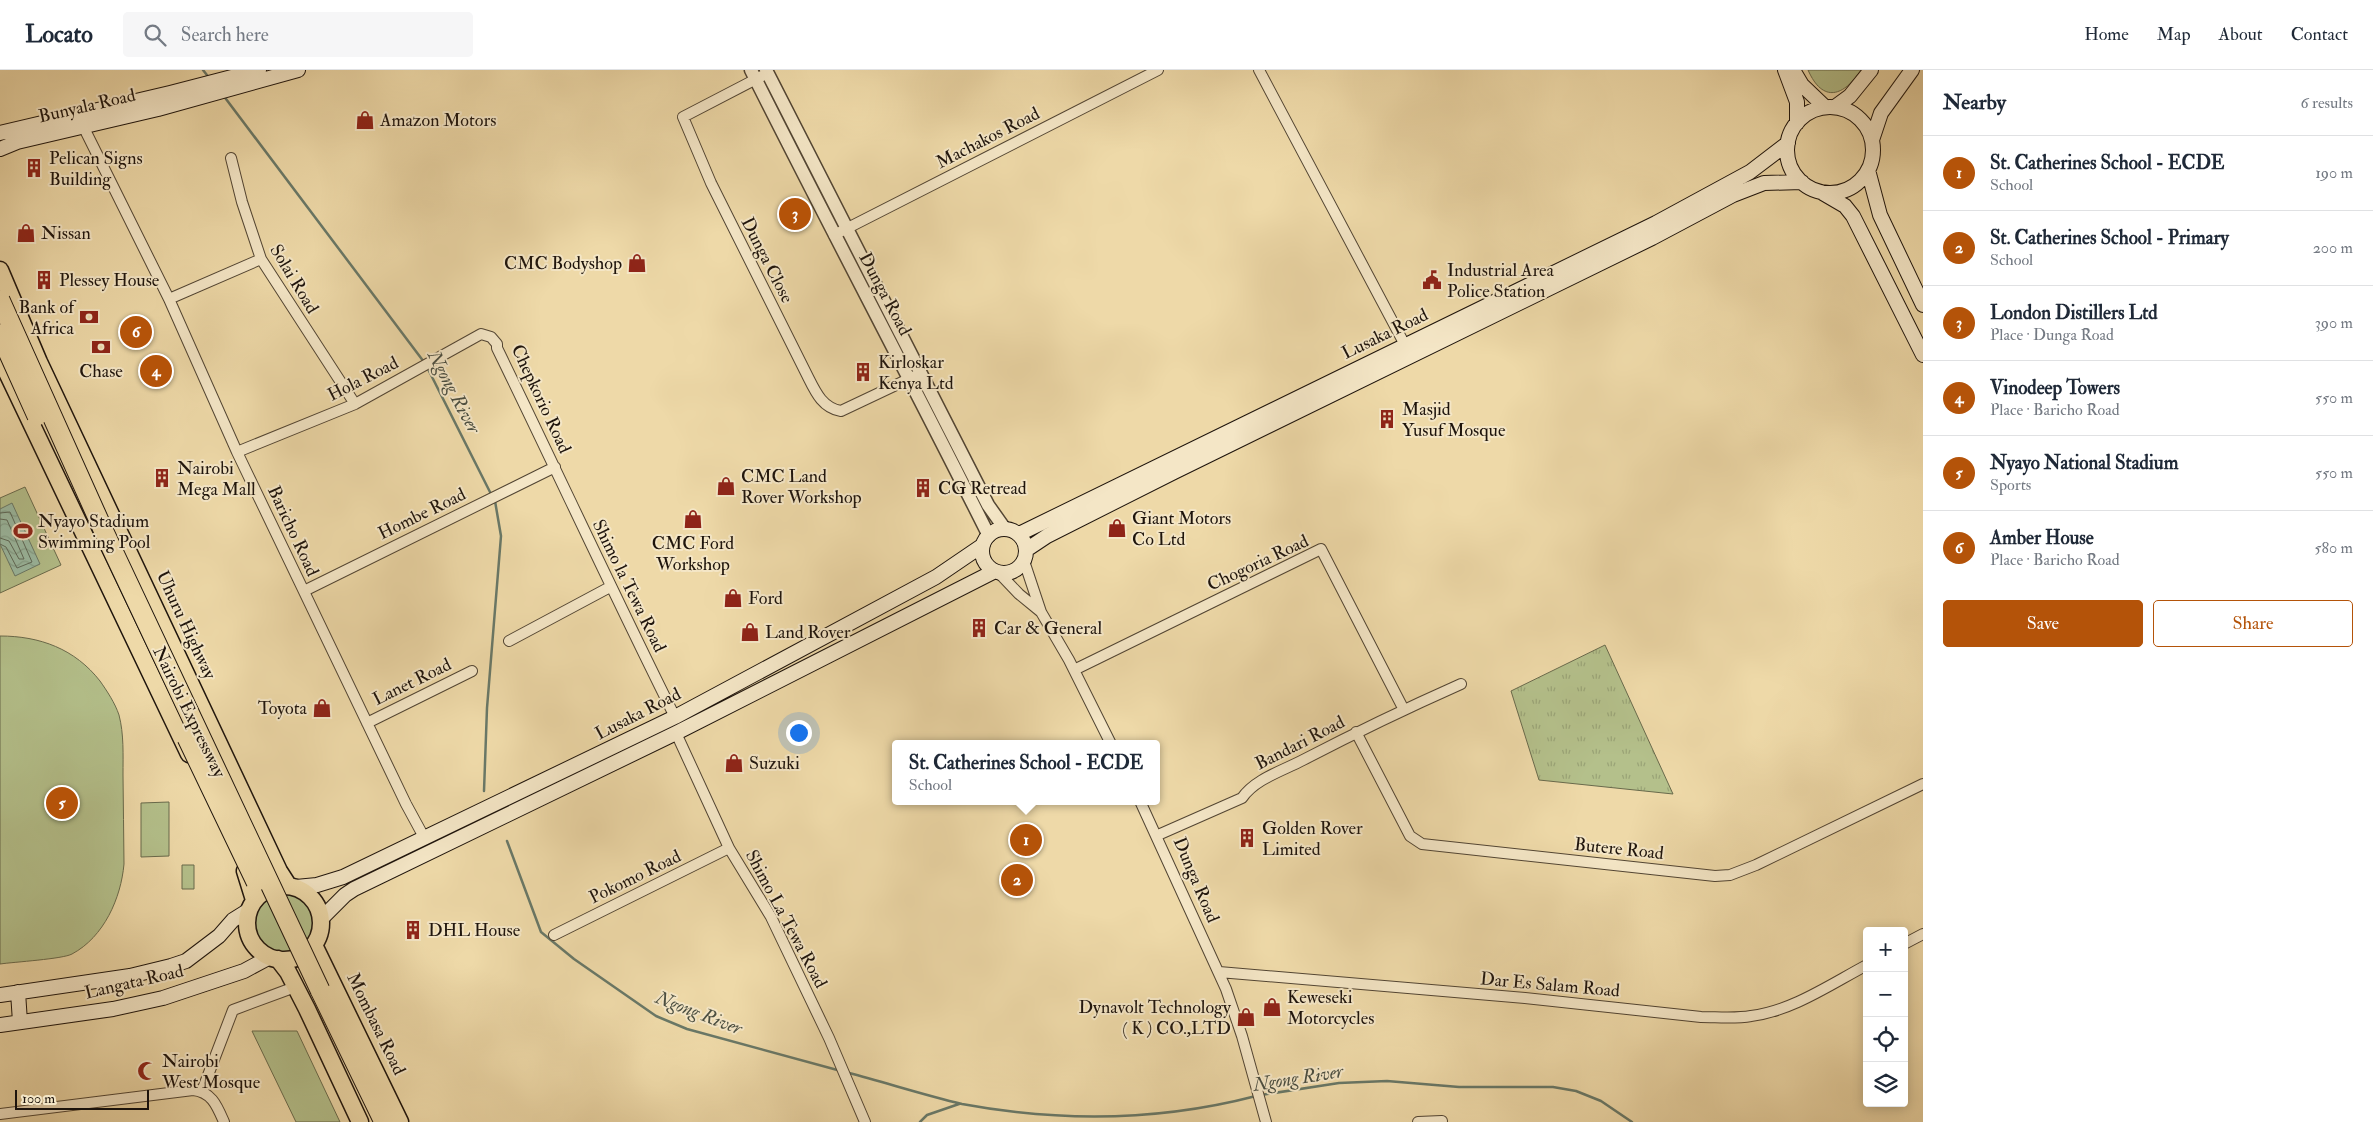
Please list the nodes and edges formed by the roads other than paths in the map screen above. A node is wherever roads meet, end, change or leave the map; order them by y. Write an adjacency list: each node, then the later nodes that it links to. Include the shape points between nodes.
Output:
1 (259, 70): 14 (main road, Bunyala Road)
2 (298, 70): 13 (main road, Bunyala Road)
3 (1158, 70): 22 (street, Machakos Road)
4 (1259, 70): 31 (street)
5 (1785, 70): 12 (main road, via 1797,102)
6 (1794, 70): 11 (main road, via 1802,85)
7 (1871, 70): 11 (main road, via 1850,96)
8 (1912, 70): 15 (main road, via 1881,114)
9 (767, 72): 10 (street, Dunga Close); 22 (street, Dunga Road)
10 (753, 74): 23 (street, Dunga Road); 34 (street, Dunga Close, via 683,117 711,183 807,375 826,406 841,411)
11 (1830, 107): 12 (main road, via 1810,113); 15 (main road, via 1854,114)
12 (1797, 123): 16 (main road)
13 (83, 126): 17 (main road, Bunyala Road); 26 (street, Baricho Road)
14 (0, 133)
15 (1872, 140): 19 (main road, via 1873,155)
16 (1788, 143): 20 (main road, via 1790,164); 31 (main road, Lusaka Road, via 1750,172 1664,219)
17 (0, 149)
18 (231, 158): 24 (street, Solai Road)
19 (1868, 170): 21 (main road, via 1857,183 1842,191); 28 (main road, via 1880,215)
20 (1802, 182): 21 (main road); 41 (main road, Lusaka Road, via 1752,186 1047,536)
21 (1820, 191): 32 (main road, via 1845,206 1853,216)
22 (846, 229): 23 (street, Machakos Road); 34 (street, Dunga Road)
23 (834, 235): 34 (street, Dunga Road)
24 (261, 259): 26 (street); 35 (street, Solai Road)
25 (0, 270): 61 (highway, Uhuru Highway, via 39,362 279,871)
26 (168, 298): 36 (street, Baricho Road)
27 (0, 300): 82 (highway, Nairobi Expressway, bridge, via 109,542)
28 (1923, 305)
29 (0, 334): 81 (highway, Nairobi Expressway, bridge, via 166,695)
30 (497, 344): 35 (street, Hola Road, via 491,337 480,334); 37 (street, Chepkorio Road)
31 (1404, 345): 39 (main road, Lusaka Road)
32 (1923, 356)
33 (0, 358): 62 (highway, via 245,871)
34 (915, 376): 38 (street, Dunga Road); 40 (street, Dunga Road)
35 (355, 404): 36 (street, Hola Road)
36 (238, 452): 44 (street, Baricho Road)
37 (555, 467): 43 (street, Shimo la Tewa Road); 44 (street, Hombe Road)
38 (1005, 529): 39 (main road); 40 (main road, via 998,530)
39 (1019, 534): 41 (main road)
40 (986, 540): 42 (main road, via 983,559); 51 (main road, Lusaka Road, via 936,577)
41 (1025, 556): 42 (main road, via 1014,571); 45 (street)
42 (997, 572): 45 (street); 54 (main road, Lusaka Road)
43 (610, 588): 46 (street); 51 (street, Shimo la Tewa Road)
44 (304, 591): 52 (street, Baricho Road)
45 (1041, 612): 48 (street)
46 (510, 641)
47 (472, 670): 52 (street, Lanet Road)
48 (1074, 670): 50 (street, Chogoria Road, via 1320,549); 55 (street)
49 (1461, 684): 50 (street, Bandari Road)
50 (1404, 710): 53 (street, Bandari Road)
51 (674, 717): 59 (main road, Lusaka Road)
52 (367, 722): 59 (street, Baricho Road)
53 (1356, 732): 56 (street, Butere Road, via 1410,836 1422,844 1715,876 1730,875 1756,865); 58 (street, Bandari Road, via 1249,788 1242,798)
54 (676, 733): 60 (street, Shimo La Tewa Road); 63 (main road, Lusaka Road, via 354,889)
55 (1109, 740)
56 (1923, 784)
57 (1142, 805): 58 (street, Dunga Road)
58 (1158, 835): 70 (street, Dunga Road, via 1192,918)
59 (425, 839): 61 (main road, Lusaka Road, via 343,877 317,885)
60 (729, 848): 65 (street, Pokomo Road); 84 (street, Shimo La Tewa Road, via 771,917)
61 (292, 886): 62 (highway, via 271,887); 63 (highway, via 314,899)
62 (252, 905): 68 (highway, via 248,932 252,943 260,952); 72 (main road, Langata Road, via 186,961 130,976)
63 (322, 918): 67 (highway)
64 (1923, 934): 66 (street)
65 (554, 935)
66 (1908, 942)
67 (314, 945): 68 (highway, via 298,957); 83 (highway, Mombasa Road)
68 (274, 958): 71 (highway, via 288,972); 74 (main road, Langata Road, via 163,998 113,1010)
69 (1863, 967): 70 (street, Dar Es Salam Road, via 1773,1011 1727,1018)
70 (1219, 972): 85 (street, Dunga Road, via 1242,1036)
71 (295, 988): 76 (street, via 233,1010); 80 (highway)
72 (18, 992): 73 (main road, Langata Road); 74 (main road)
73 (0, 995)
74 (20, 1022): 75 (main road, Langata Road)
75 (0, 1025)
76 (202, 1091): 77 (street, via 184,1090); 79 (street, via 214,1099)
77 (0, 1114)
78 (1442, 1121): 86 (street)
79 (224, 1122)
80 (360, 1122)
81 (372, 1122)
82 (384, 1122)
83 (400, 1122)
84 (865, 1122)
85 (1266, 1122)
86 (1418, 1122)

